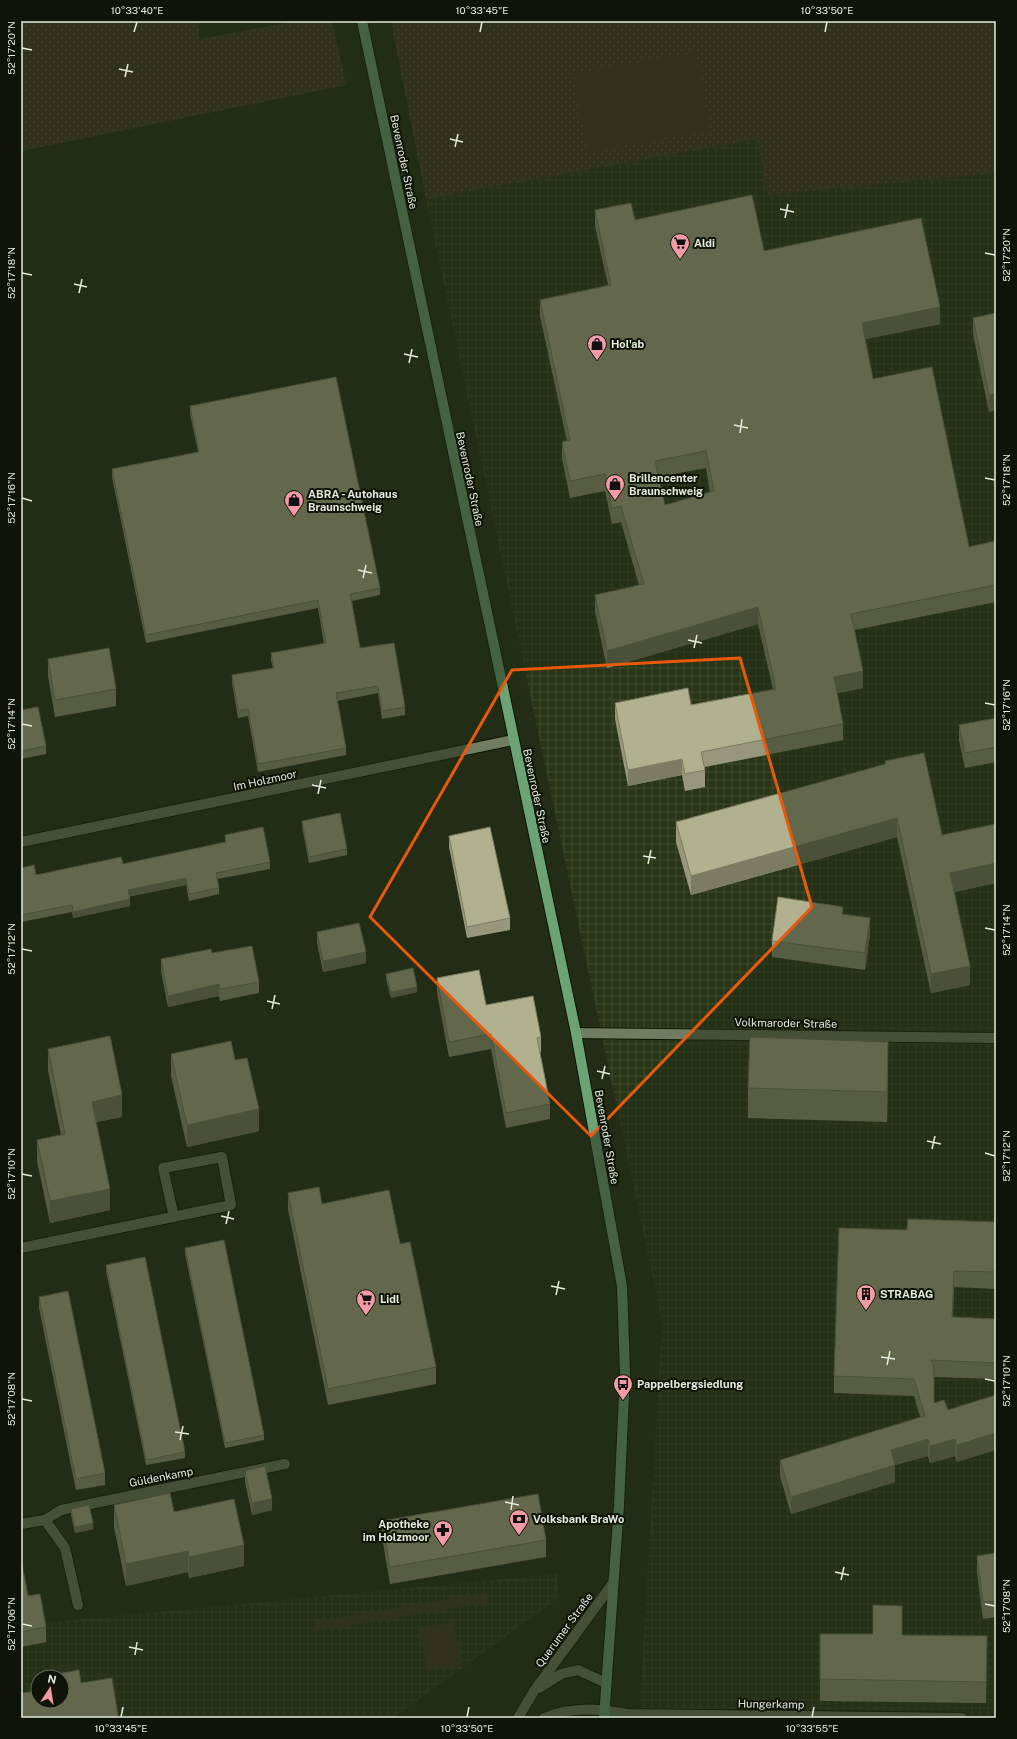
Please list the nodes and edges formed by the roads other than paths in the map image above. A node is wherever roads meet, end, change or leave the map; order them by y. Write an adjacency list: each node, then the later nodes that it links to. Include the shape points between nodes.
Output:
1 (362, 21): 2 (main road, Bevenroder Straße)
2 (513, 740): 3 (street, Im Holzmoor); 4 (main road, Bevenroder Straße)
3 (21, 842)
4 (576, 1033): 5 (street, Volkmaroder Straße); 11 (main road, Bevenroder Straße, via 622,1286 625,1372)
5 (996, 1038)
6 (174, 1217): 6 (street, via 231,1205 222,1157 163,1168); 7 (street)
7 (21, 1248)
8 (285, 1464): 9 (street, Güldenkamp, via 61,1510)
9 (45, 1520): 10 (street, Güldenkamp); 12 (street, via 65,1548)
10 (21, 1524)
11 (613, 1583): 13 (main road, Bevenroder Straße); 14 (street, Querumer Straße)
12 (78, 1605)
13 (606, 1683): 14 (street, Querumer Straße, via 578,1670 561,1674); 15 (main road, Bevenroder Straße)
14 (534, 1691): 16 (street, Querumer Straße)
15 (604, 1714): 17 (street, via 574,1710); 18 (street, Hungerkamp)
16 (518, 1718)
17 (544, 1718)
18 (962, 1718)

